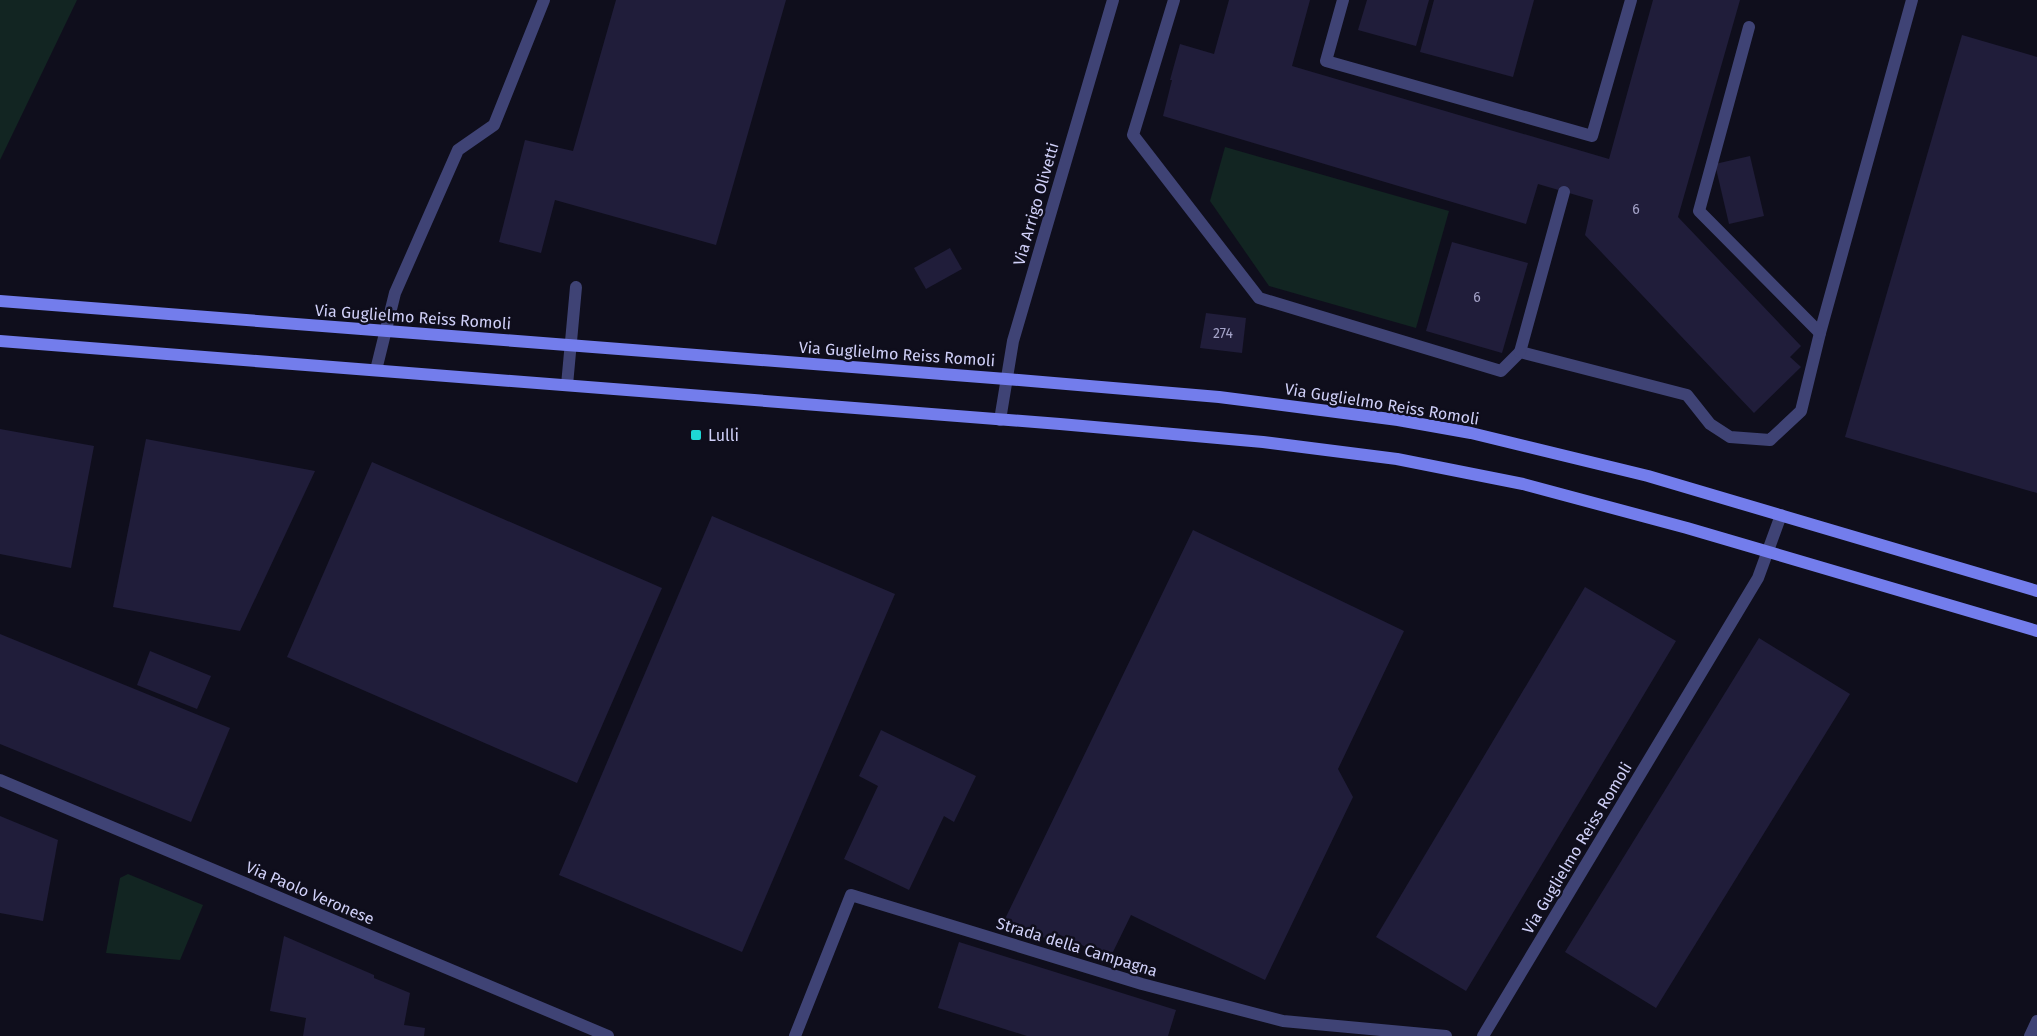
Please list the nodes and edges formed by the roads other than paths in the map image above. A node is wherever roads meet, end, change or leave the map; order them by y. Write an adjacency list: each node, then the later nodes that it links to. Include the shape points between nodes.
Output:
1 (544, 0): 11 (street, via 494,125 458,150 395,293)
2 (1113, 0): 17 (street, Via Arrigo Olivetti, via 1016,332)
3 (1174, 0): 15 (street, via 1132,135 1259,298 1501,371)
4 (1343, 0): 5 (street, via 1326,61 1592,136)
5 (1631, 0)
6 (1912, 0): 12 (street)
7 (1749, 27): 12 (street, via 1700,211)
8 (1564, 192): 15 (street)
9 (576, 287): 14 (street)
10 (0, 301): 11 (main road, Via Guglielmo Reiss Romoli)
11 (386, 331): 14 (main road, Via Guglielmo Reiss Romoli); 16 (street)
12 (1820, 333): 15 (street, via 1801,411 1770,440 1730,437 1710,424 1687,395)
13 (0, 341): 16 (main road)
14 (571, 345): 17 (main road, Via Guglielmo Reiss Romoli); 18 (street)
15 (1520, 352)
16 (376, 370): 18 (main road)
17 (1006, 379): 19 (street, Via Arrigo Olivetti); 20 (main road, Via Guglielmo Reiss Romoli, via 1219,398 1398,420 1471,433 1637,474)
18 (567, 385): 19 (main road)
19 (1000, 420): 21 (main road, via 1263,442 1397,459 1523,484)
20 (1781, 515): 21 (street, Via Guglielmo Reiss Romoli); 22 (main road, Via Guglielmo Reiss Romoli)
21 (1768, 552): 23 (main road); 29 (street, Via Guglielmo Reiss Romoli, via 1758,578)
22 (2037, 591)
23 (2037, 631)
24 (0, 780): 26 (street, Via Paolo Veronese)
25 (2037, 1021): 30 (street)
26 (608, 1036)
27 (795, 1036): 28 (street, Strada della Campagna, via 851,895 1142,984 1283,1021)
28 (1446, 1036)
29 (1483, 1036)
30 (2030, 1036)

